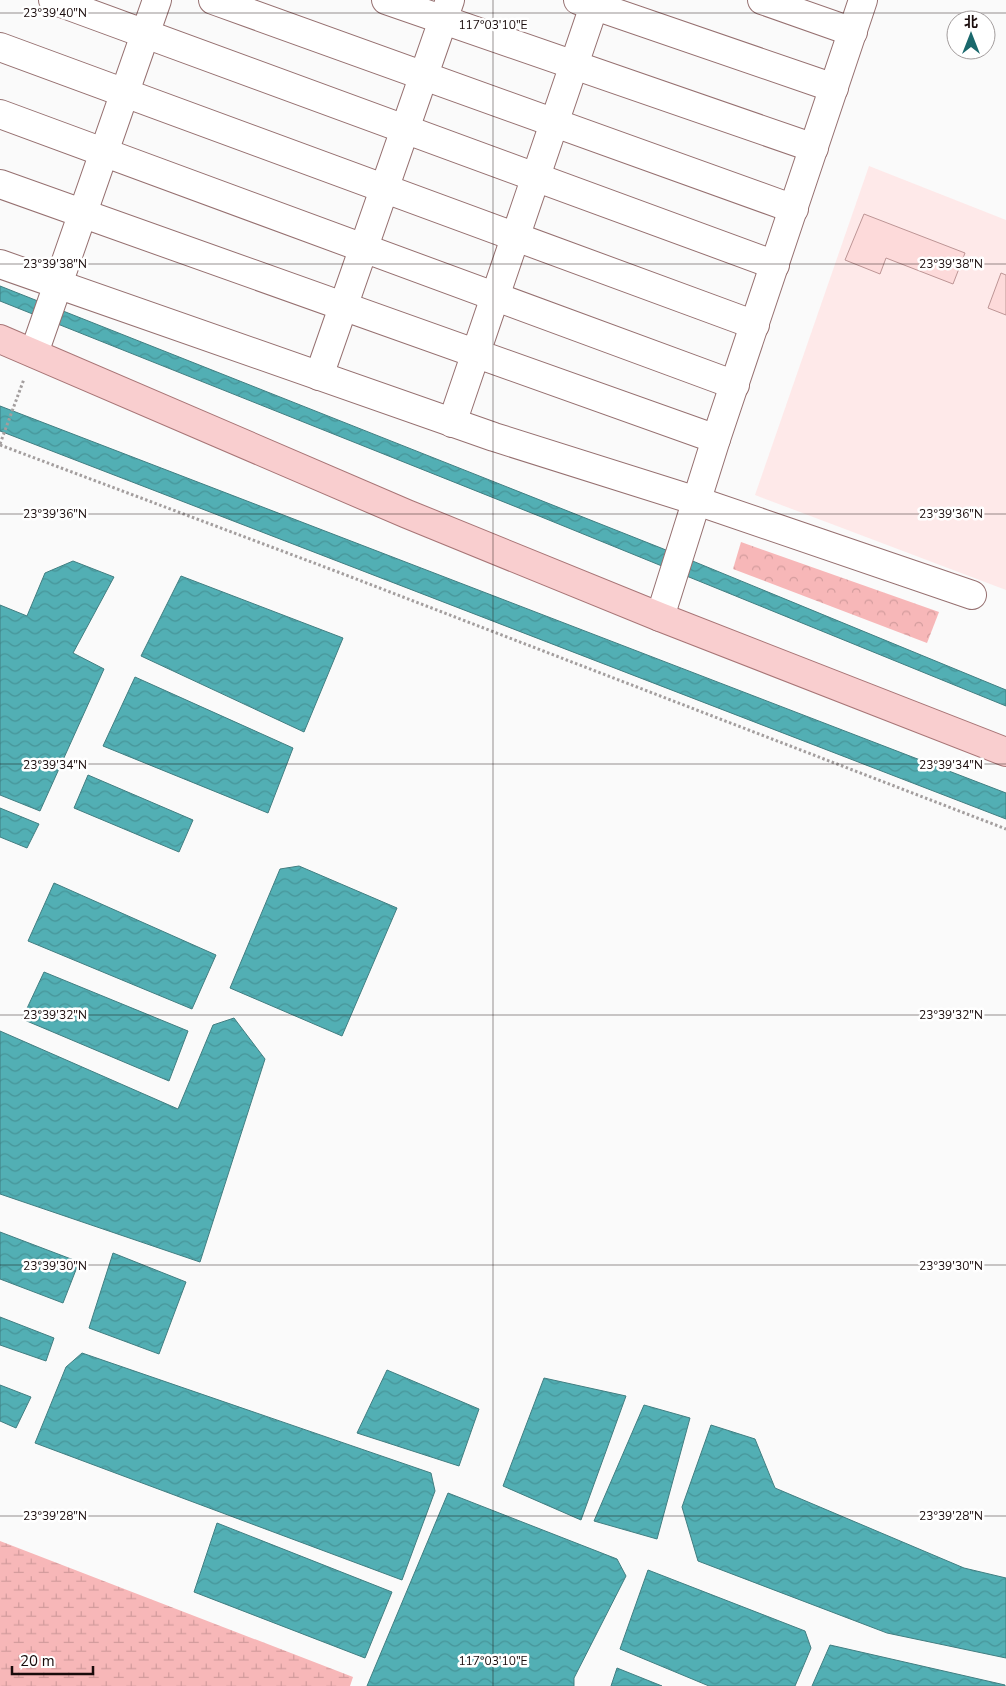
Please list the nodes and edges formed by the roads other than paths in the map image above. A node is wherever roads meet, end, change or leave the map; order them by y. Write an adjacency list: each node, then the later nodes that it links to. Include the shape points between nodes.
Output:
1 (53, 0): 10 (street)
2 (157, 0): 10 (street)
3 (213, 0): 13 (street)
4 (386, 0): 8 (street)
5 (762, 0): 9 (street)
6 (864, 0): 9 (street)
7 (589, 2): 12 (street); 14 (street)
8 (447, 10): 12 (street); 13 (street)
9 (853, 32): 14 (street)
10 (145, 33): 15 (street); 18 (street)
11 (0, 47): 15 (street)
12 (574, 65): 17 (street); 19 (street)
13 (424, 76): 17 (street); 18 (street)
14 (834, 88): 19 (street)
15 (125, 92): 20 (street); 23 (street)
16 (0, 114): 20 (street)
17 (554, 123): 21 (street); 24 (street)
18 (405, 129): 21 (street); 23 (street)
19 (814, 148): 24 (street)
20 (104, 152): 25 (street); 27 (street)
21 (536, 177): 26 (street); 29 (street)
22 (0, 184): 25 (street)
23 (384, 188): 26 (street); 27 (street)
24 (794, 209): 29 (street)
25 (83, 213): 30 (street); 32 (street)
26 (516, 236): 31 (street); 33 (street)
27 (363, 248): 31 (street); 32 (street)
28 (0, 264): 30 (street)
29 (775, 265): 33 (street)
30 (58, 284): 35 (street); 37 (street)
31 (496, 296): 36 (street); 38 (street)
32 (343, 306): 36 (street); 37 (street)
33 (754, 325): 38 (street)
34 (0, 339): 35 (main road)
35 (34, 353): 43 (main road, via 407,514)
36 (476, 354): 39 (street); 40 (street)
37 (318, 376): 39 (street)
38 (735, 385): 40 (street)
39 (452, 423): 41 (street)
40 (716, 439): 41 (street)
41 (697, 501): 42 (street); 43 (street)
42 (972, 595)
43 (660, 617): 44 (main road)
44 (1006, 752)

